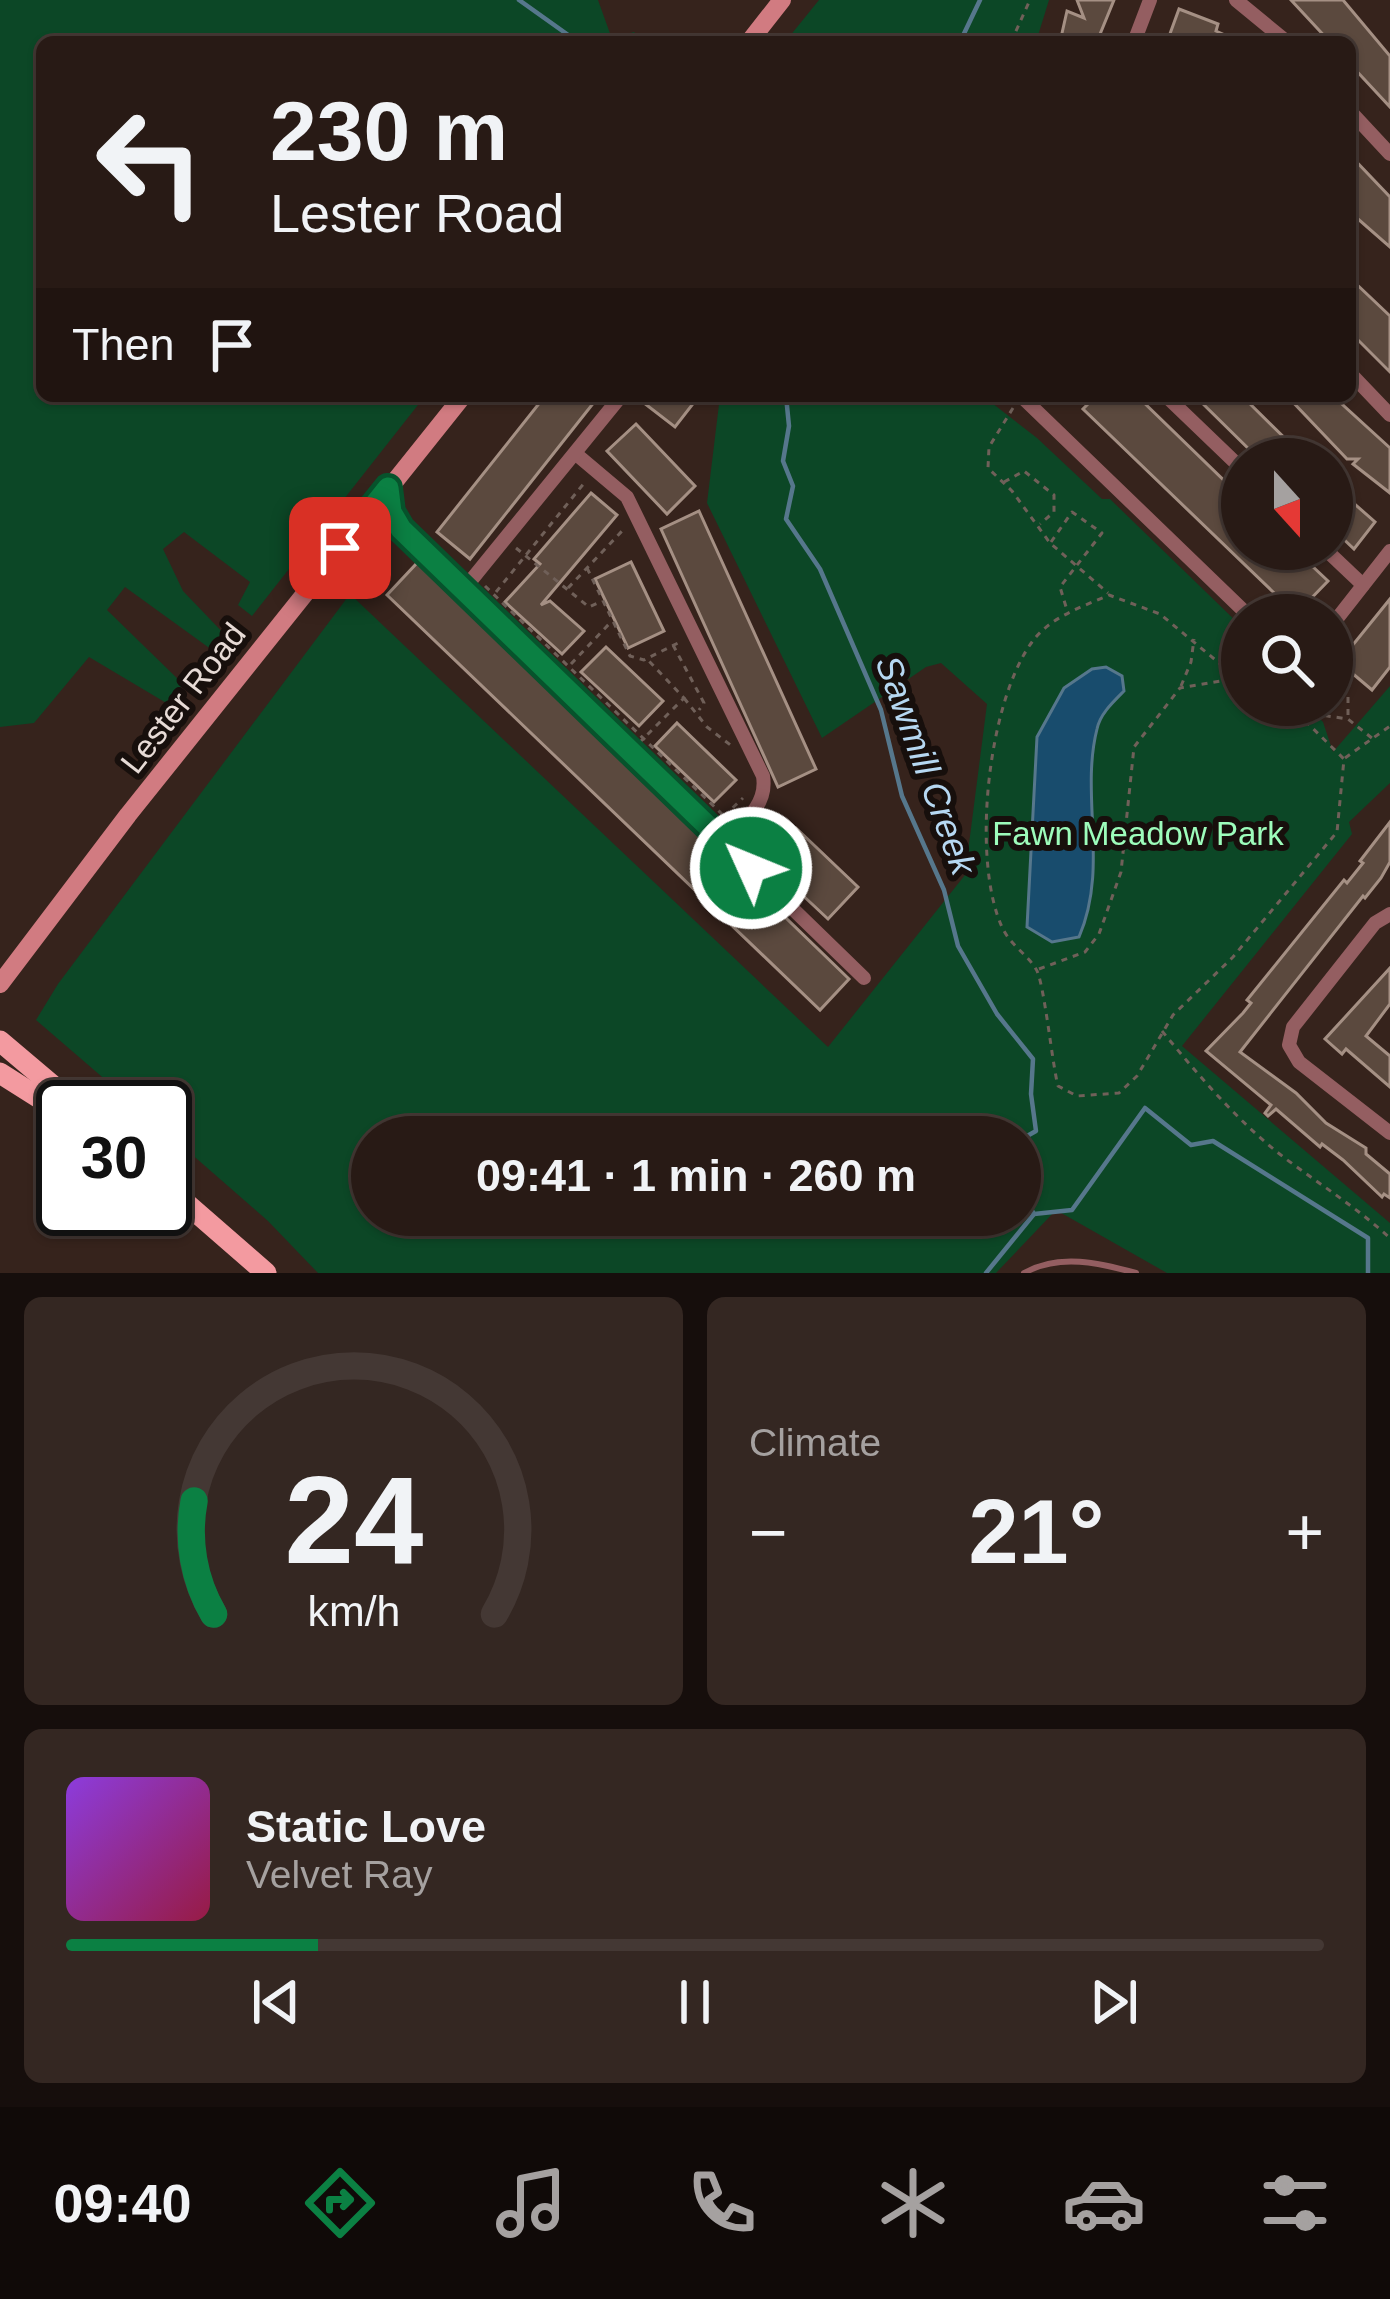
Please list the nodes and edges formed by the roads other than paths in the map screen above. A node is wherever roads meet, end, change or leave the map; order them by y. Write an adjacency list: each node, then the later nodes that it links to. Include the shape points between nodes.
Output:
1 (782, 0): 4 (main road)
2 (1150, 0): 5 (street)
3 (1236, 0): 6 (street)
4 (754, 36)
5 (1136, 36)
6 (1280, 36)
7 (1356, 117): 8 (street)
8 (1390, 154)
9 (1356, 379): 14 (street)
10 (458, 402): 17 (main road, Lester Road)
11 (616, 402): 16 (street)
12 (1027, 402): 24 (street)
13 (1172, 402): 15 (street)
14 (1390, 415)
15 (1221, 449)
16 (576, 454): 22 (street); 26 (street, via 622,490 763,776 760,804)
17 (388, 488): 18 (street); 19 (main road, Lester Road)
18 (401, 529): 19 (street, via 374,530); 22 (street)
19 (340, 548): 29 (main road, Lester Road)
20 (1390, 551): 23 (street)
21 (1347, 570): 23 (street)
22 (469, 583): 26 (street, via 483,608)
23 (1363, 585): 25 (street)
24 (1226, 594)
25 (1353, 598)
26 (723, 841): 28 (street)
27 (1390, 914): 34 (street, via 1293,1027 1289,1045 1299,1062)
28 (864, 978)
29 (0, 984)
30 (0, 1041): 32 (main road)
31 (0, 1073): 33 (main road)
32 (46, 1080)
33 (36, 1096)
34 (1390, 1133)
35 (192, 1209): 36 (main road)
36 (266, 1273)
37 (1024, 1273): 38 (lane, via 1064,1262)
38 (1136, 1273)

